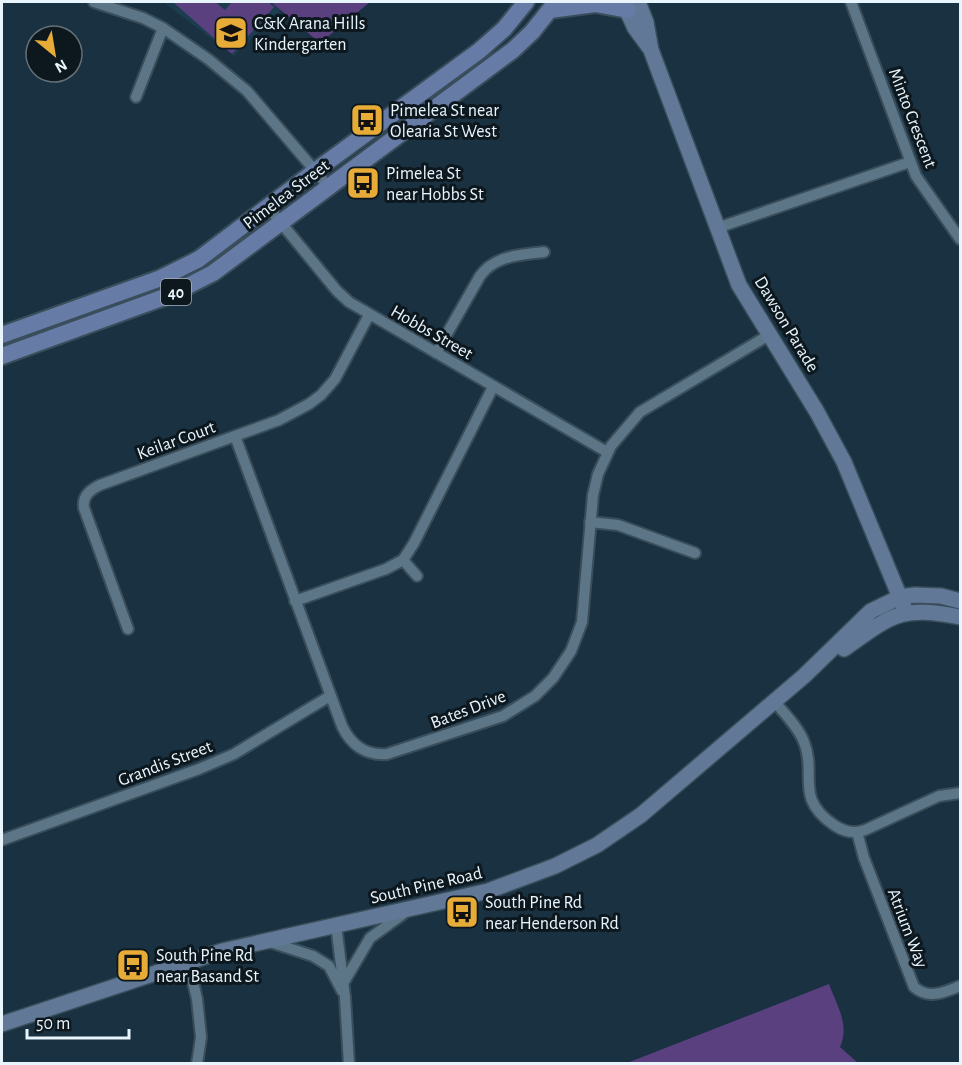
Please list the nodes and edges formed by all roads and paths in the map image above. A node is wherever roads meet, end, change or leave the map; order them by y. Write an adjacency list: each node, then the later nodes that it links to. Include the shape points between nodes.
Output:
1 (94, 2): 6 (street)
2 (526, 2): 9 (main road, Pimelea Street / 40, via 479,51)
3 (851, 2): 8 (street, Minto Crescent)
4 (630, 4): 5 (main road); 13 (street, Dawson Parade, via 635,28 651,50)
5 (553, 6): 10 (main road, Pimelea Street / 40, via 513,50)
6 (163, 28): 7 (street); 9 (street, via 247,90)
7 (136, 97)
8 (910, 162): 13 (street); 14 (street, Minto Crescent, via 926,193)
9 (315, 171): 10 (street); 11 (main road, Pimelea Street / 40)
10 (328, 186): 12 (main road, Pimelea Street / 40)
11 (268, 207): 12 (street, Hobbs Street); 17 (main road, Pimelea Street / 40, via 188,265)
12 (281, 222): 16 (street, Hobbs Street, via 341,296); 20 (main road, Pimelea Street / 40, via 189,287)
13 (717, 228): 18 (street, Dawson Parade, via 739,285)
14 (960, 239)
15 (544, 252): 19 (street, via 507,258 487,267)
16 (369, 315): 19 (street, Hobbs Street); 22 (street, Keilar Court, via 339,372 321,395 287,416)
17 (2, 335)
18 (769, 335): 23 (street, Bates Drive, via 640,412); 28 (street, Dawson Parade, via 849,471)
19 (436, 353): 21 (street, Hobbs Street)
20 (2, 356)
21 (493, 387): 23 (street, Hobbs Street); 26 (street)
22 (235, 436): 29 (street, Bates Drive); 33 (street, Keilar Court, via 100,486 85,497 83,505)
23 (607, 452): 24 (street, Bates Drive, via 596,481)
24 (590, 522): 25 (street, via 618,525); 35 (street, Bates Drive, via 585,602 577,637 553,678 519,707 485,723 382,755 365,751 352,742)
25 (695, 553)
26 (403, 560): 27 (street); 29 (street)
27 (417, 576)
28 (900, 597): 30 (street, South Pine Road, via 928,595); 31 (street, Dawson Parade); 34 (street, South Pine Road, via 871,611)
29 (296, 601): 35 (street, Bates Drive)
30 (960, 601)
31 (906, 612): 32 (street, South Pine Road); 34 (street, South Pine Road, via 879,624)
32 (960, 617)
33 (128, 629)
34 (804, 676): 36 (street, South Pine Road)
35 (330, 696): 39 (street, Grandis Street, via 234,754)
36 (774, 701): 38 (street, via 804,741 808,789 815,806 837,827); 40 (street, South Pine Road, via 641,814 597,844 524,880)
37 (960, 793): 38 (street, via 939,796)
38 (857, 832): 45 (street, Atrium Way, via 914,987 933,994)
39 (2, 840)
40 (416, 906): 41 (street, South Pine Road); 44 (street, via 369,938)
41 (336, 925): 42 (street, South Pine Road); 44 (street)
42 (266, 941): 43 (street, South Pine Road); 46 (street, via 313,956 329,966)
43 (188, 961): 47 (street, South Pine Road); 48 (street, via 201,1037)
44 (344, 982): 46 (street)
45 (960, 986)
46 (345, 996): 49 (street)
47 (2, 1024)
48 (197, 1064)
49 (349, 1064)

